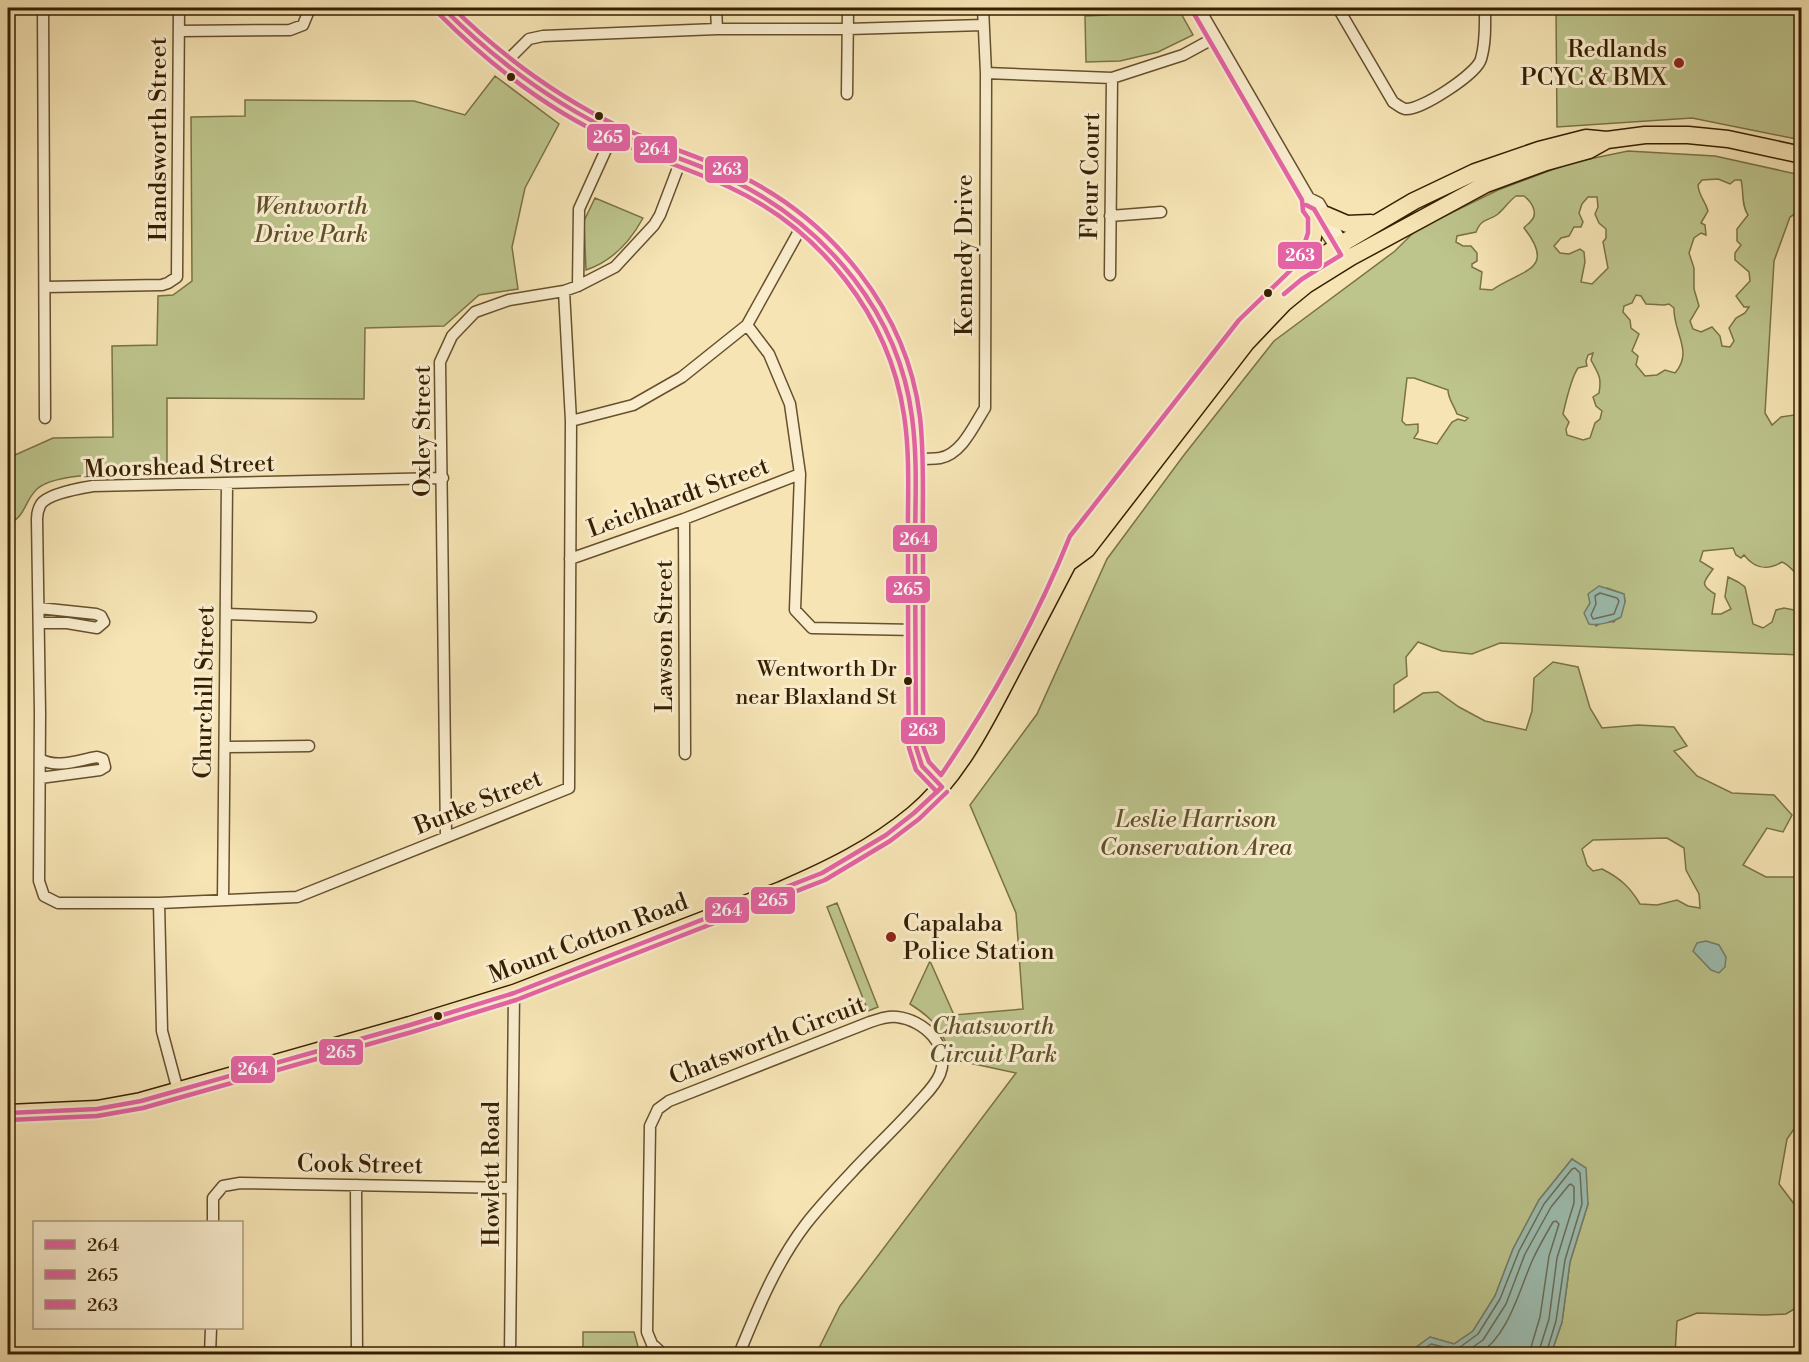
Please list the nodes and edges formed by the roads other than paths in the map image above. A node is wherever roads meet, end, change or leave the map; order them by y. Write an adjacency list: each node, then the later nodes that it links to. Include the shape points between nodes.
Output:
1 (44, 8): 33 (street)
2 (179, 8): 14 (street, Handsworth Street)
3 (310, 8): 14 (street, via 303,25 290,30)
4 (443, 8): 16 (street)
5 (717, 8): 12 (street)
6 (848, 8): 13 (street)
7 (983, 8): 11 (street, Kennedy Drive)
8 (1199, 8): 15 (street)
9 (1338, 8): 10 (street, via 1393,102 1404,109 1417,107 1468,76 1481,61)
10 (1485, 8)
11 (983, 25): 13 (street); 17 (street, Kennedy Drive)
12 (717, 28): 13 (street); 16 (street, via 543,36 529,39)
13 (848, 29): 19 (street)
14 (179, 31): 33 (street, Handsworth Street, via 178,272 173,281 162,285)
15 (1216, 37): 18 (street, via 1183,56); 25 (street, via 1309,198 1319,202)
16 (505, 63): 20 (street, via 557,101)
17 (986, 73): 18 (street); 38 (street, Kennedy Drive, via 985,408 954,451 940,458)
18 (1112, 78): 26 (street, Fleur Court)
19 (847, 94)
20 (614, 132): 23 (street); 32 (street, via 579,209)
21 (1607, 140): 22 (main road, Mount Cotton Road, via 1688,135); 27 (main road, Mount Cotton Road, via 1586,138 1506,161 1449,184); 29 (main road, Mount Cotton Road, via 1589,150 1486,184)
22 (1802, 155)
23 (681, 160): 28 (street, via 751,189); 32 (street, Oxley Street, via 660,215 645,237 615,267)
24 (1161, 212): 26 (street)
25 (1320, 215): 27 (main road, via 1347,224); 29 (street); 30 (main road)
26 (1110, 216): 31 (street, Fleur Court)
27 (1374, 223): 29 (main road, Mount Cotton Road)
28 (803, 224): 35 (street); 38 (street, via 862,286 884,328 909,398)
29 (1343, 252): 30 (main road, Mount Cotton Road); 44 (main road, Mount Cotton Road, via 1260,327 1087,549)
30 (1299, 273): 44 (main road, Mount Cotton Road, via 1245,325 1076,540)
31 (1110, 275)
32 (578, 286): 34 (street, Oxley Street)
33 (45, 287): 36 (street)
34 (564, 291): 37 (street, Burke Street); 40 (street, Oxley Street, via 509,300 475,312 452,336 440,362)
35 (747, 325): 37 (street, via 682,377 633,405); 39 (street, via 769,354 790,404)
36 (45, 418)
37 (571, 421): 43 (street, Burke Street)
38 (915, 459): 49 (street)
39 (800, 474): 42 (street, Leichhardt Street); 49 (street, via 795,610 812,628)
40 (443, 478): 41 (street, Moorshead Street); 56 (street, Oxley Street)
41 (227, 484): 45 (street, Moorshead Street, via 93,486 44,501 37,519); 46 (street, Churchill Street)
42 (684, 519): 43 (street, Leichhardt Street); 52 (street, Lawson Street)
43 (570, 559): 56 (street, Burke Street, via 569,788)
44 (1068, 563): 55 (main road, Mount Cotton Road, via 994,705)
45 (39, 608): 48 (street, Moorshead Street); 48 (street, via 96,614 104,622 97,628)
46 (226, 614): 47 (street); 51 (street, Churchill Street)
47 (311, 617)
48 (39, 622): 53 (street, Moorshead Street)
49 (916, 630): 55 (street, via 916,747 922,766)
50 (309, 746): 51 (street)
51 (225, 747): 57 (street, Churchill Street)
52 (685, 754)
53 (40, 759): 54 (street, Moorshead Street); 54 (street, via 60,764 97,757 103,759 105,767)
54 (40, 777): 58 (street, Moorshead Street, via 40,888 44,896)
55 (942, 787): 60 (main road, Mount Cotton Road, via 865,851 822,873)
56 (446, 837): 57 (street, Burke Street, via 297,897)
57 (224, 900): 59 (street, Burke Street)
58 (58, 903): 59 (street, Burke Street)
59 (159, 903): 61 (street, via 162,1031)
60 (514, 993): 61 (main road, Mount Cotton Road); 64 (street, Howlett Road)
61 (178, 1091): 62 (main road, Mount Cotton Road, via 118,1106)
62 (8, 1113)
63 (356, 1185): 64 (street, Cook Street); 65 (street, Cook Street, via 223,1186 213,1198); 68 (street)
64 (512, 1188): 69 (street, Howlett Road)
65 (213, 1221)
66 (211, 1329): 67 (street)
67 (210, 1354)
68 (357, 1354)
69 (510, 1354)
70 (663, 1354): 71 (street, Chatsworth Circuit, via 646,1332 650,1126 658,1109 669,1101 883,1017 912,1020 938,1041 941,1072 904,1119 806,1224 772,1278)
71 (739, 1354)

